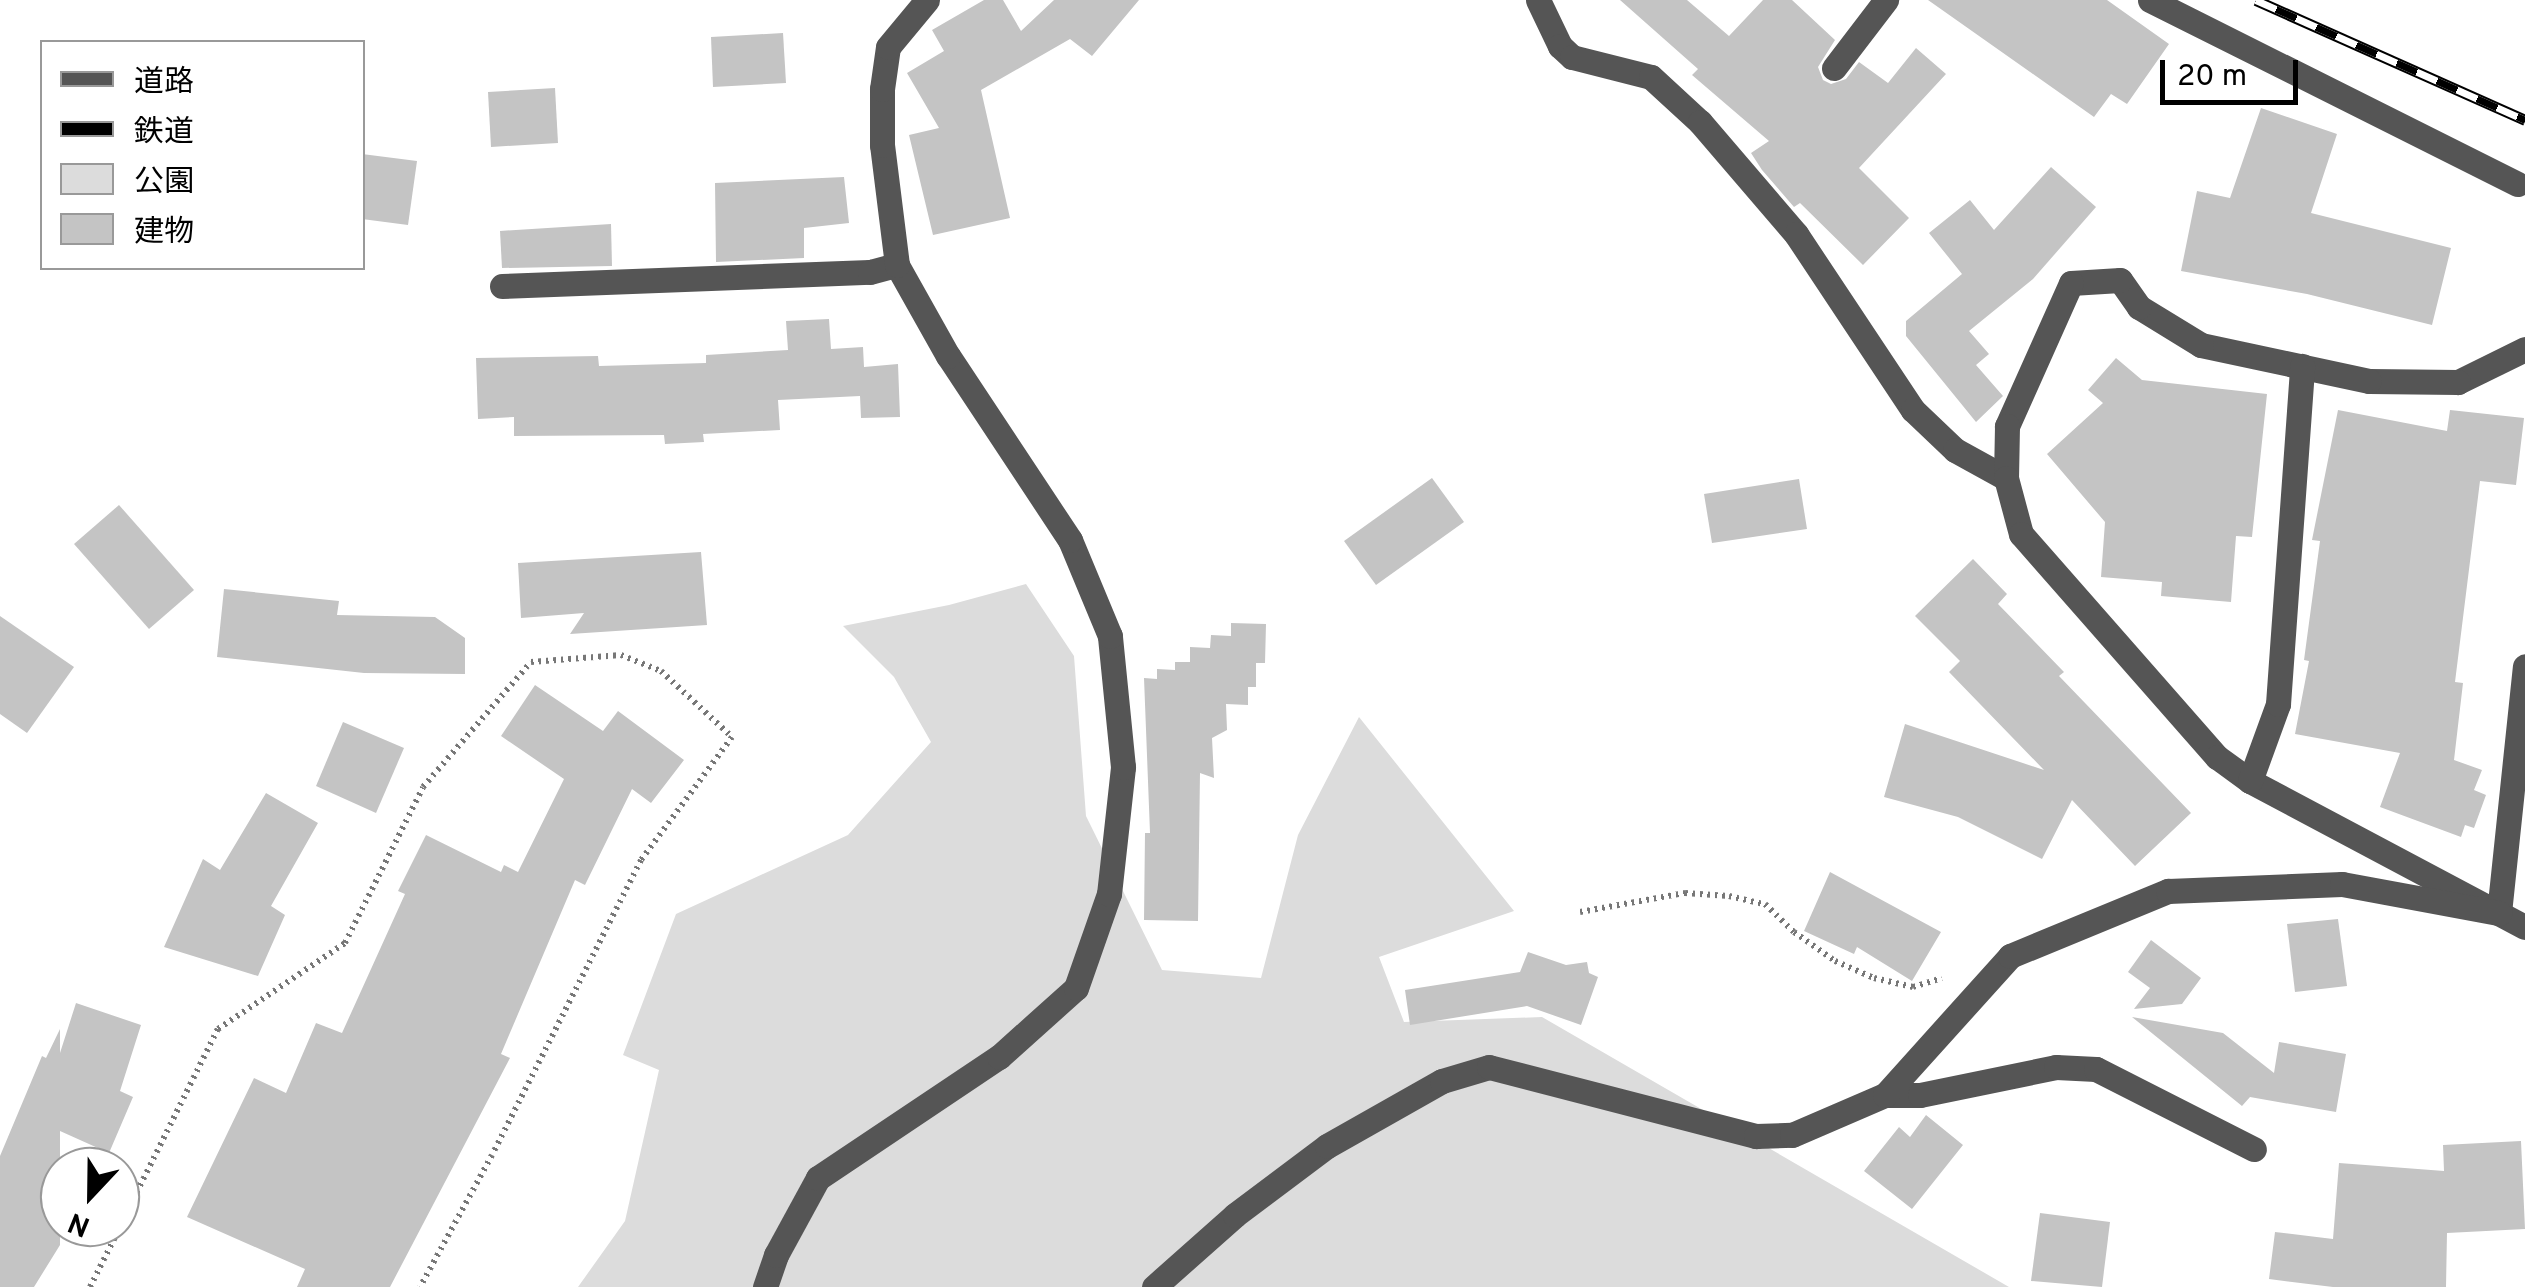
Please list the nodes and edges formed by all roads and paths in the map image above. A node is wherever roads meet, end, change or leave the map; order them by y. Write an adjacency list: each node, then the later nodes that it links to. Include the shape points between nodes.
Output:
1 (928, 0): 7 (street, via 888,47 882,89)
2 (1538, 0): 11 (street, via 1572,57 1652,76 1700,122 1796,234 1912,410 1955,450)
3 (1886, 0): 5 (street)
4 (2150, 0): 6 (street)
5 (1834, 68)
6 (2518, 184)
7 (896, 265): 8 (street, via 870,272); 24 (street, via 1070,540 1110,636 1123,767 1109,894 1076,988 999,1057 818,1178)
8 (502, 286)
9 (2525, 350): 10 (street, via 2458,382 2369,381)
10 (2302, 366): 11 (street, via 2201,345 2139,308 2120,280 2071,283 2007,426); 13 (street, via 2278,704)
11 (2006, 478): 13 (street, via 2021,534 2218,758)
12 (2525, 666): 15 (street)
13 (2250, 782): 15 (street)
14 (1580, 912): 17 (path, via 1685,893 1729,896 1764,904 1835,961 1874,978 1913,987)
15 (2499, 913): 16 (street); 18 (street, via 2342,884 2168,891 2010,956)
16 (2525, 927)
17 (1945, 976)
18 (1885, 1094): 19 (street, via 1920,1095 2056,1067 2096,1069); 25 (street, via 1792,1135 1756,1136 1490,1068 1442,1081 1326,1146)
19 (2254, 1149)
20 (140, 1187): 23 (path, via 218,1029 346,943 423,787 531,662 621,654 662,671 732,737 641,860)
21 (110, 1247): 22 (path)
22 (90, 1287)
23 (420, 1287)
24 (764, 1287)
25 (1154, 1287)

